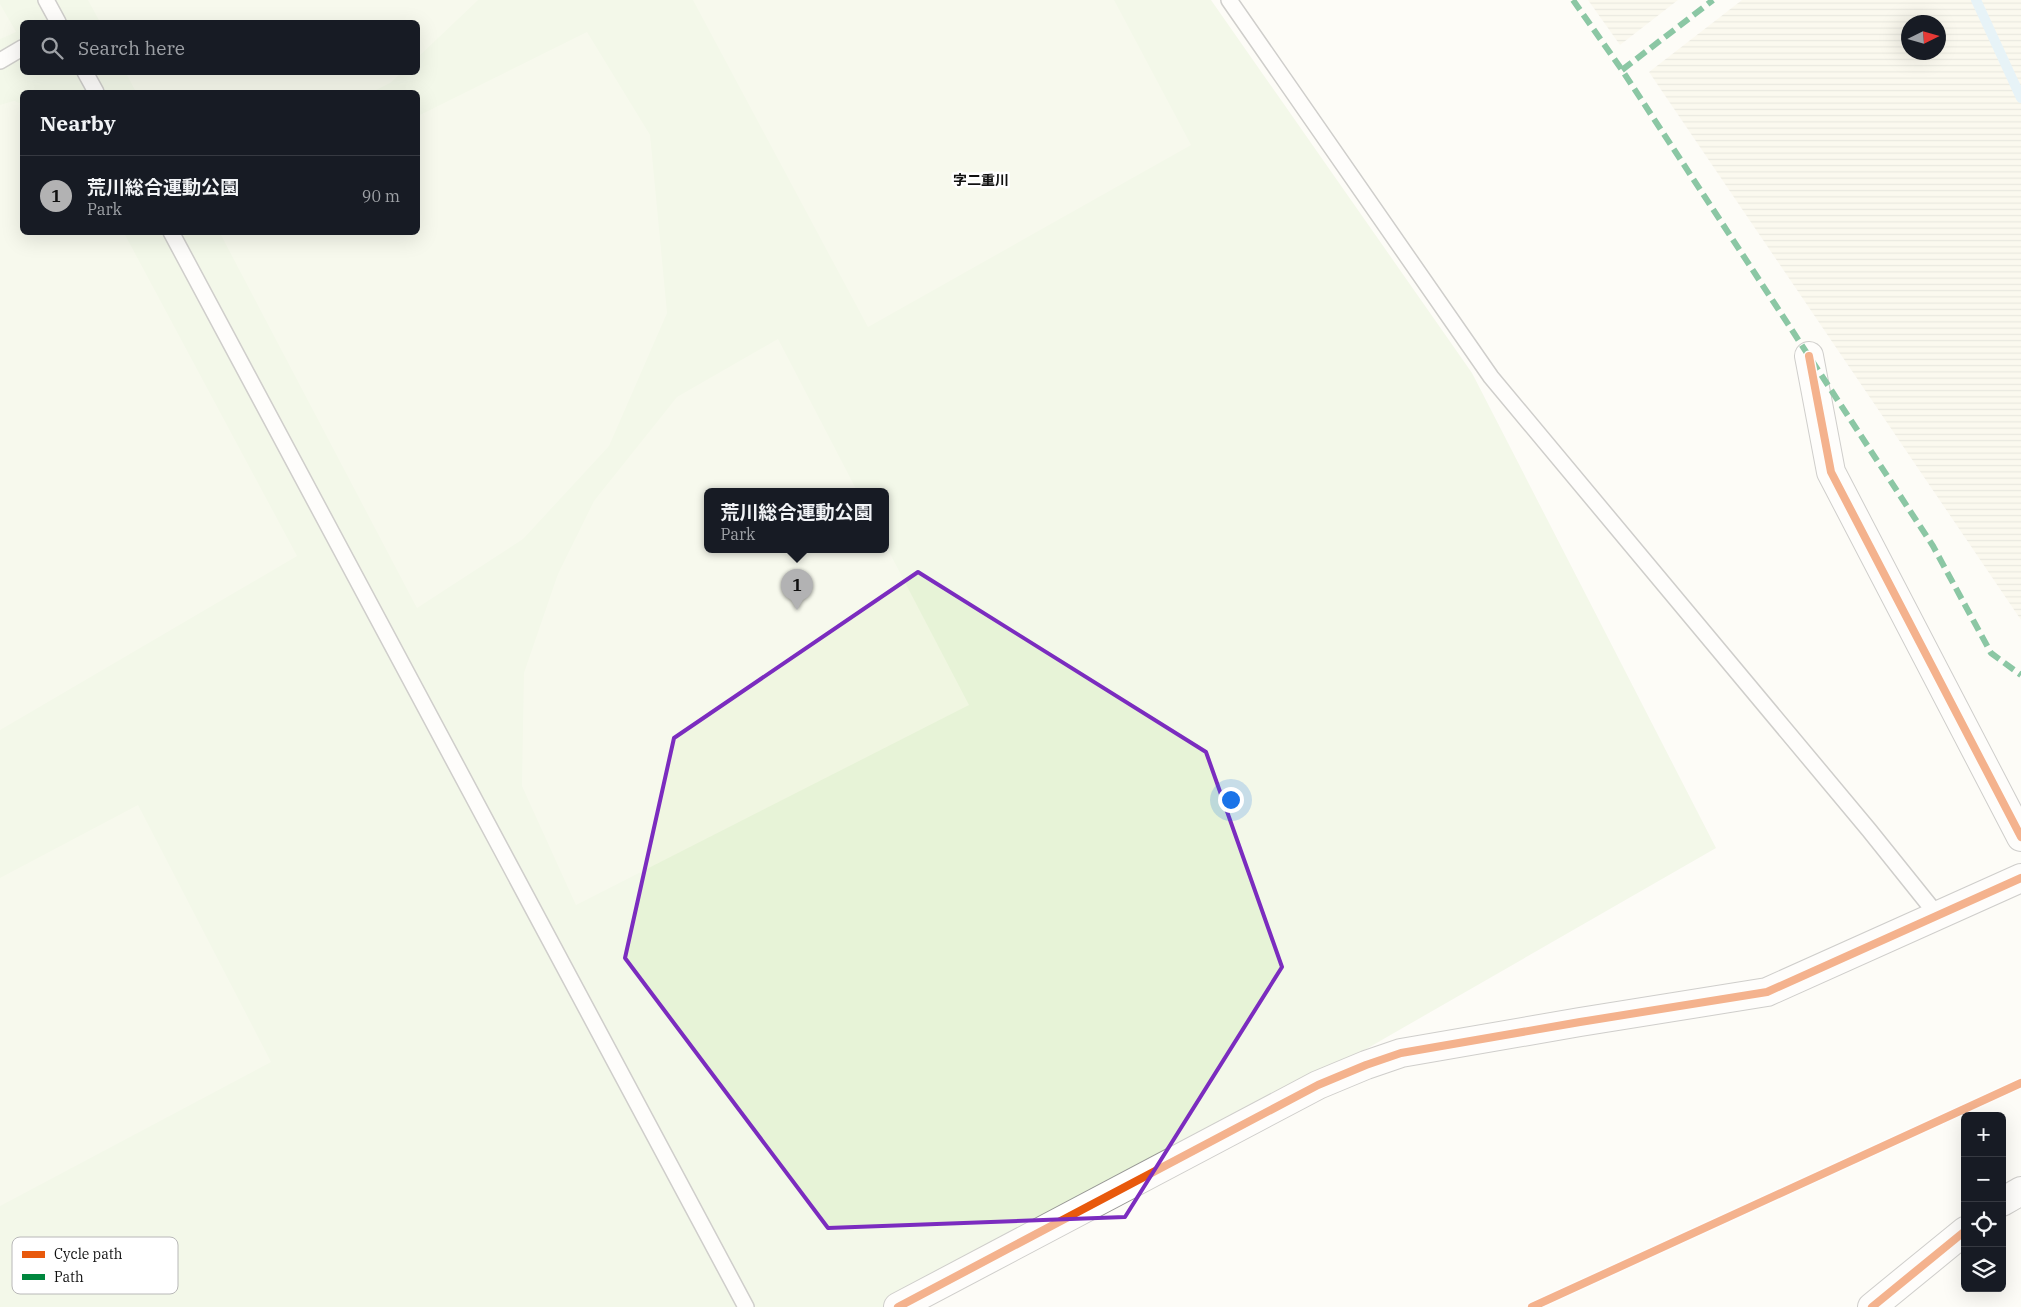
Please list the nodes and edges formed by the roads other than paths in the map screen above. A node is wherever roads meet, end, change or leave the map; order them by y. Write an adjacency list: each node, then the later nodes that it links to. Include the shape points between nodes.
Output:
1 (46, 0): 3 (lane)
2 (1229, 0): 12 (lane, via 1491,377)
3 (57, 20)
4 (20, 49): 5 (lane)
5 (0, 61)
6 (87, 75): 7 (lane)
7 (95, 90)
8 (173, 235): 16 (lane)
9 (1809, 356): 10 (street, via 1831,472)
10 (2021, 838)
11 (2021, 878): 12 (street)
12 (1938, 916): 17 (street, via 1767,992 1411,1052 1366,1065 1318,1085)
13 (2021, 1191): 14 (street)
14 (2006, 1200)
15 (1961, 1234): 18 (street)
16 (746, 1307)
17 (898, 1307)
18 (1872, 1307)

